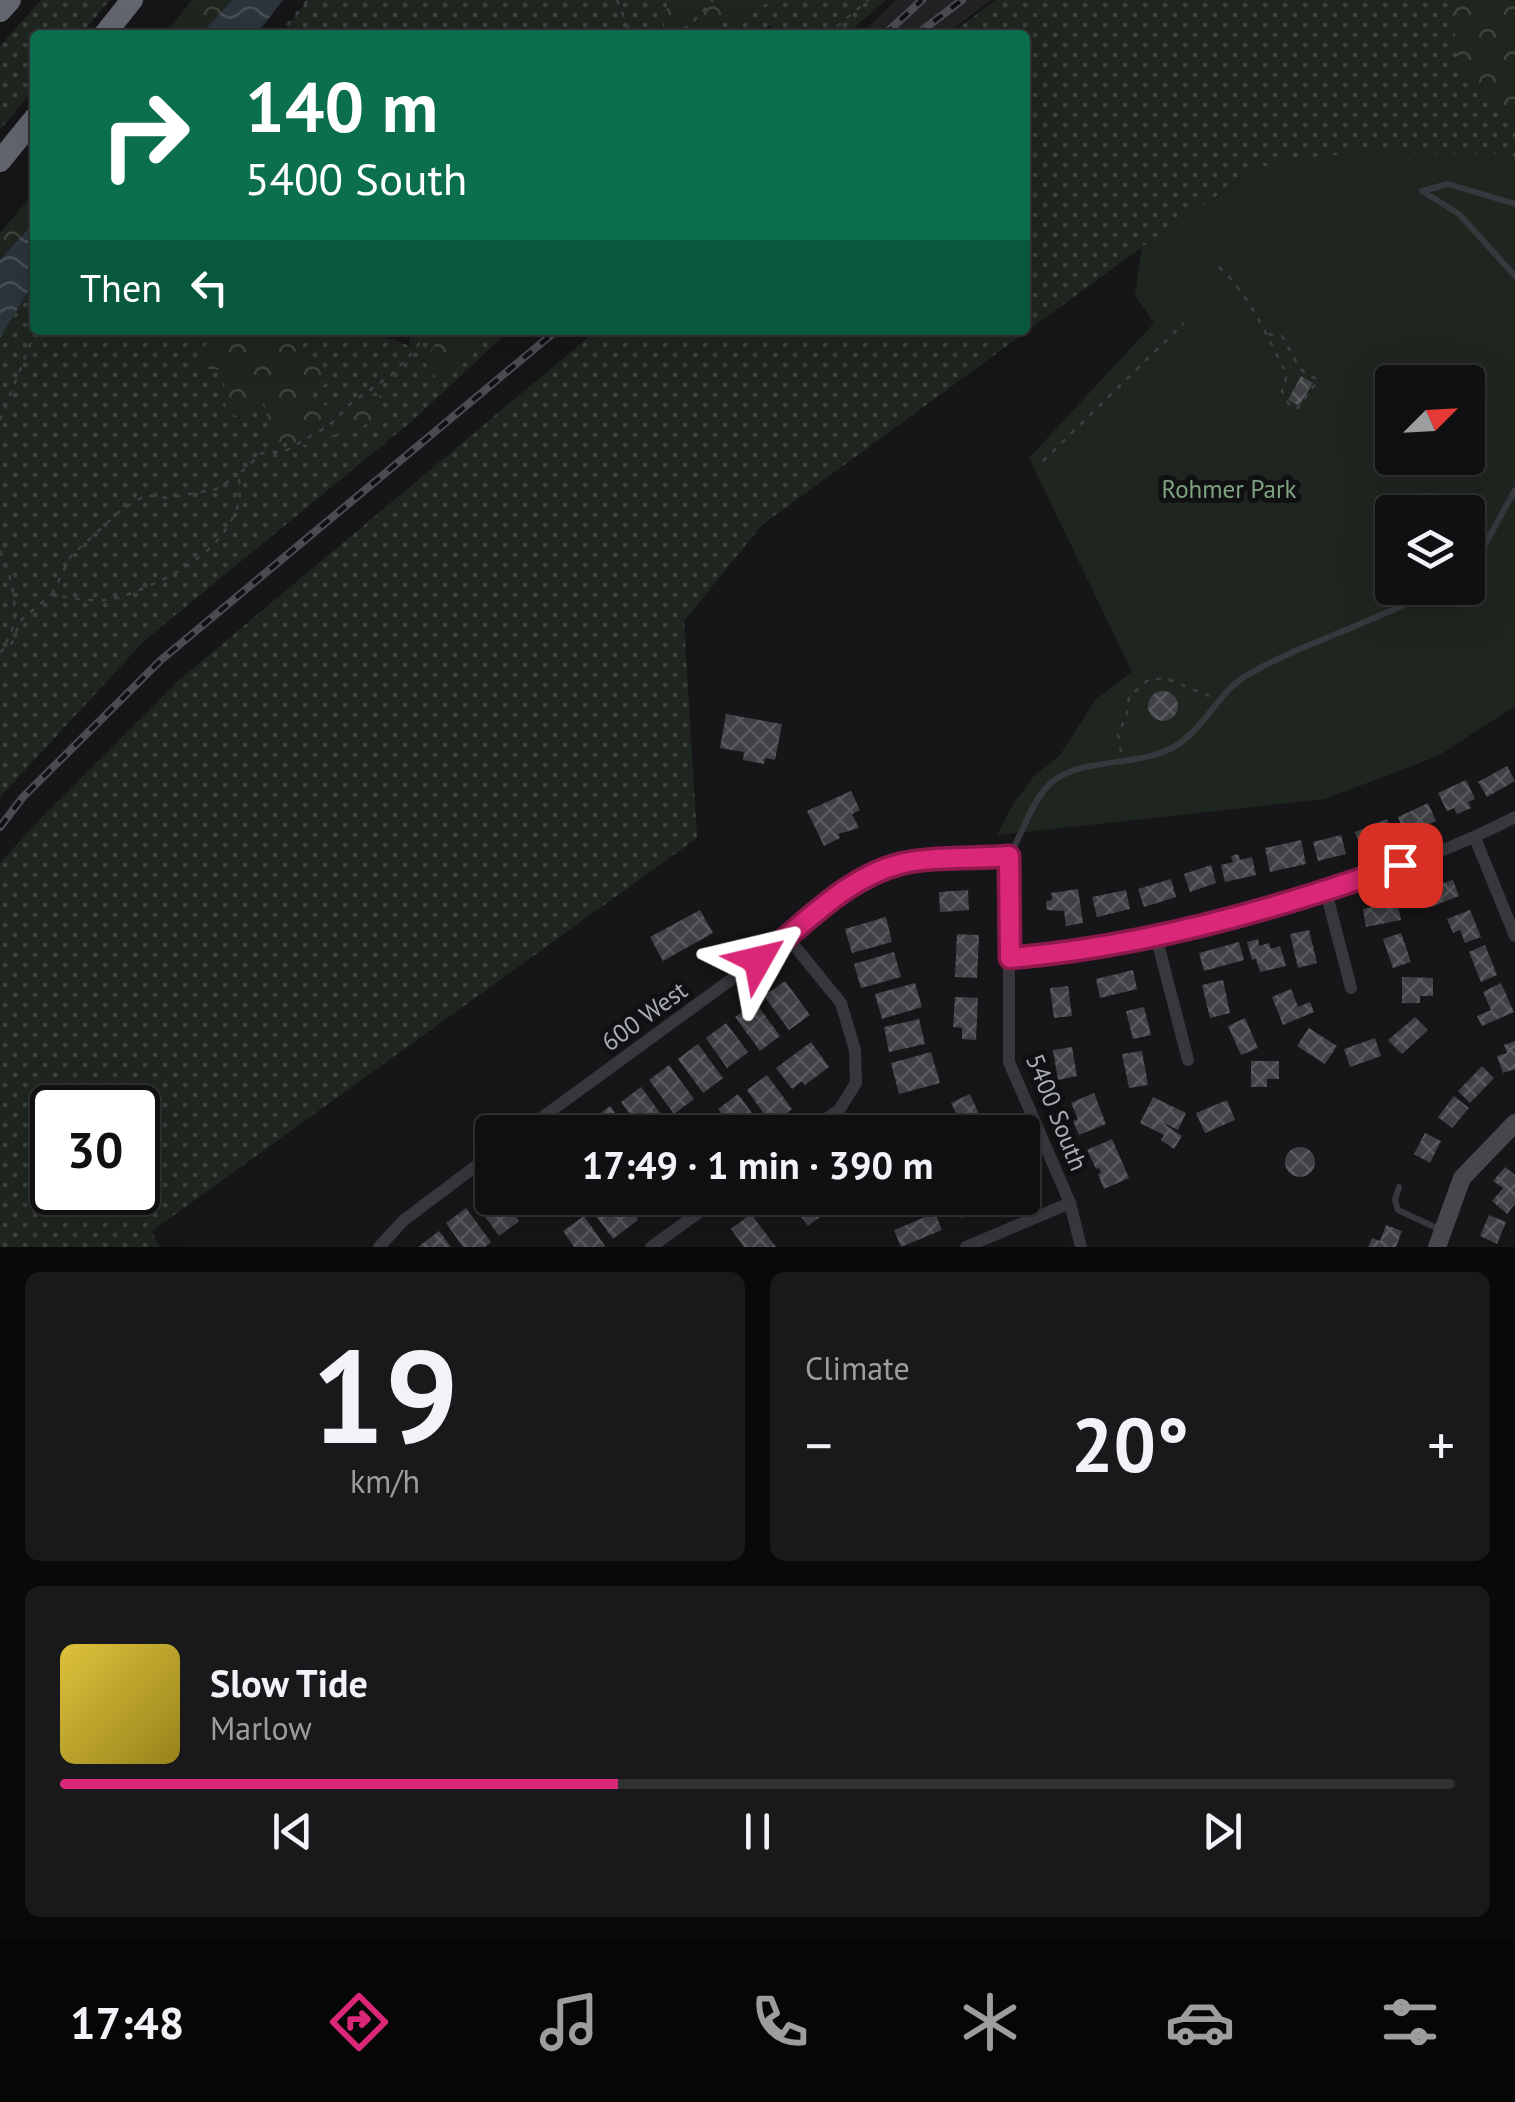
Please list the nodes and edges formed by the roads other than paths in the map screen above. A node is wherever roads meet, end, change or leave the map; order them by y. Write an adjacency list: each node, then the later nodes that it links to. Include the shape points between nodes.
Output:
1 (10, 0): 3 (highway)
2 (132, 0): 4 (highway)
3 (0, 11)
4 (108, 30)
5 (30, 124): 6 (highway)
6 (0, 161)
7 (1515, 204): 8 (lane, via 1448,184 1422,190 1460,214)
8 (1515, 276)
9 (1515, 490): 10 (lane)
10 (1485, 544)
11 (1407, 605): 14 (lane, via 1246,675 1179,744 1143,760 1063,774 1047,786)
12 (1515, 817): 13 (street)
13 (1475, 838): 15 (street); 17 (street)
14 (1009, 856): 18 (street, 600 West, via 901,864 832,900); 19 (street, 5400 South)
15 (1326, 892): 16 (street); 20 (street)
16 (1156, 936): 19 (street); 21 (street)
17 (1515, 936)
18 (788, 938): 22 (street, 600 West); 23 (street, via 842,1003 855,1050 856,1082)
19 (1010, 958): 27 (street, 5400 South, via 1008,1062)
20 (1351, 988)
21 (1188, 1060)
22 (545, 1115)
23 (832, 1115)
24 (1515, 1123): 29 (street, via 1462,1178)
25 (475, 1167): 30 (street)
26 (1399, 1187): 29 (lane, via 1398,1210)
27 (1070, 1203): 32 (street); 33 (street, 5400 South)
28 (695, 1215): 31 (street)
29 (1440, 1239)
30 (379, 1247)
31 (651, 1247)
32 (966, 1247)
33 (1080, 1247)

